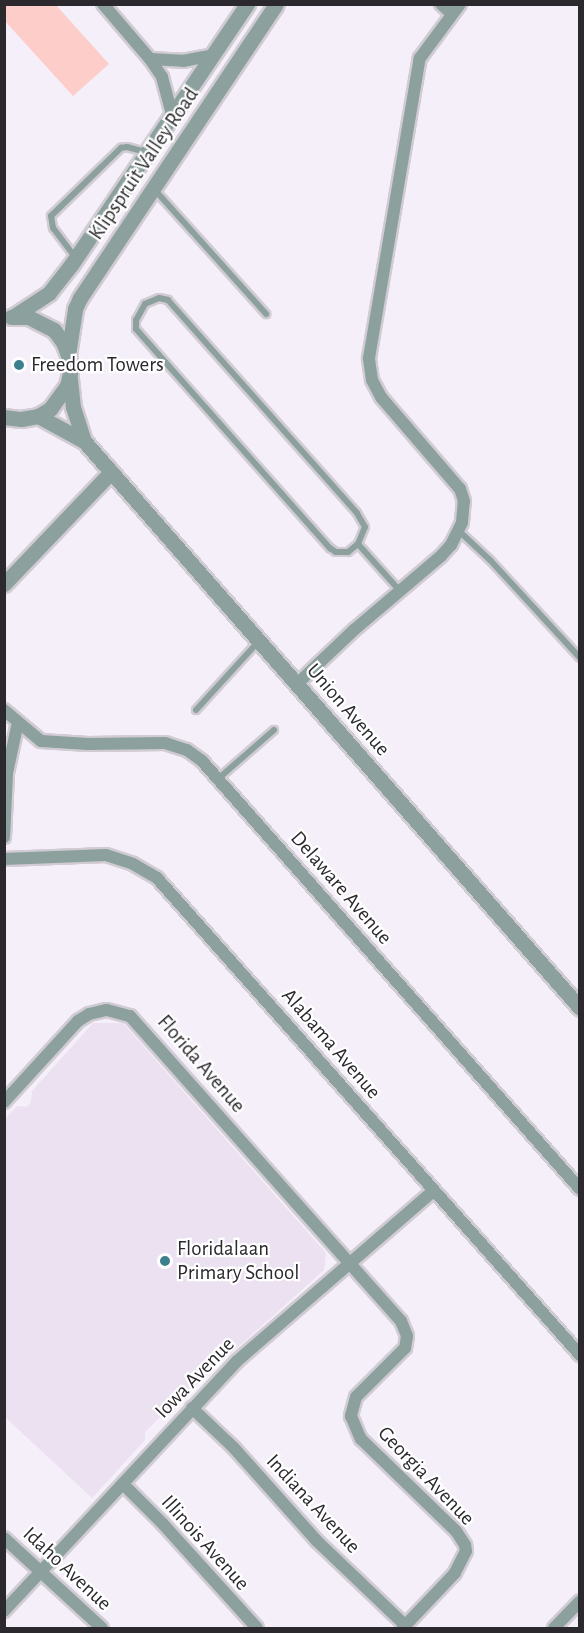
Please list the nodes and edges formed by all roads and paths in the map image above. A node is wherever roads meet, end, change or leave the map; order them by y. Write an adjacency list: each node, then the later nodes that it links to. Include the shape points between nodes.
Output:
1 (103, 4): 7 (street)
2 (247, 4): 6 (street, Klipspruit Valley Road)
3 (276, 4): 10 (street, Klipspruit Valley Road)
4 (441, 4): 5 (street)
5 (456, 9): 20 (street, via 424,51 416,76 369,358 372,380 381,397 460,489 464,512)
6 (213, 55): 7 (street, via 183,61); 8 (street, Klipspruit Valley Road)
7 (150, 59): 8 (street, via 165,85)
8 (172, 115): 9 (street, Klipspruit Valley Road)
9 (147, 152): 11 (street, Klipspruit Valley Road); 11 (lane, via 121,148 51,216 54,228)
10 (153, 188): 12 (lane); 14 (street, Klipspruit Valley Road, via 80,298)
11 (76, 258): 13 (street, Klipspruit Valley Road, via 50,293)
12 (266, 314)
13 (9, 317): 14 (street, via 28,317 48,326 63,342)
14 (68, 355): 15 (street, Union Avenue)
15 (70, 373): 16 (street, via 60,399); 18 (street, Union Avenue, via 73,407)
16 (38, 416): 17 (street); 18 (street, Union Avenue)
17 (4, 417)
18 (84, 441): 19 (street, Union Avenue)
19 (111, 472): 22 (street); 24 (street, Union Avenue)
20 (459, 531): 23 (street, via 441,556); 25 (lane)
21 (358, 544): 21 (lane, via 348,552 330,548 136,329 136,320 145,304 159,298 168,300 357,513 365,527); 23 (lane)
22 (4, 584)
23 (400, 591): 26 (street)
24 (260, 641): 26 (street, Union Avenue); 28 (lane)
25 (579, 658)
26 (297, 684): 34 (street, Union Avenue)
27 (4, 710): 29 (street, Delaware Avenue)
28 (196, 710)
29 (18, 722): 31 (street, Delaware Avenue, via 34,737 49,743 149,741 177,746 202,761); 32 (street, via 7,773)
30 (274, 730): 31 (lane)
31 (219, 778): 36 (street, Delaware Avenue)
32 (4, 837)
33 (4, 859): 37 (street, Alabama Avenue, via 106,855 157,878)
34 (579, 1008)
35 (4, 1102): 38 (street, Florida Avenue, via 88,1014 107,1010 130,1016)
36 (579, 1189)
37 (432, 1192): 38 (street, Iowa Avenue); 39 (street, Alabama Avenue)
38 (351, 1262): 40 (street, Iowa Avenue, via 237,1361); 46 (street, Georgia Avenue, via 401,1321 407,1336 401,1354 352,1403 353,1425 368,1446 456,1531 465,1545 462,1564)
39 (579, 1355)
40 (192, 1408): 41 (street, Iowa Avenue); 46 (street, Indiana Avenue, via 247,1462 317,1541)
41 (123, 1484): 43 (street, Iowa Avenue); 48 (street, Illinois Avenue)
42 (4, 1538): 43 (street, Idaho Avenue)
43 (41, 1572): 45 (street, Iowa Avenue); 47 (street, Idaho Avenue)
44 (579, 1601): 49 (street)
45 (4, 1611)
46 (405, 1627)
47 (102, 1629)
48 (257, 1629)
49 (554, 1629)

